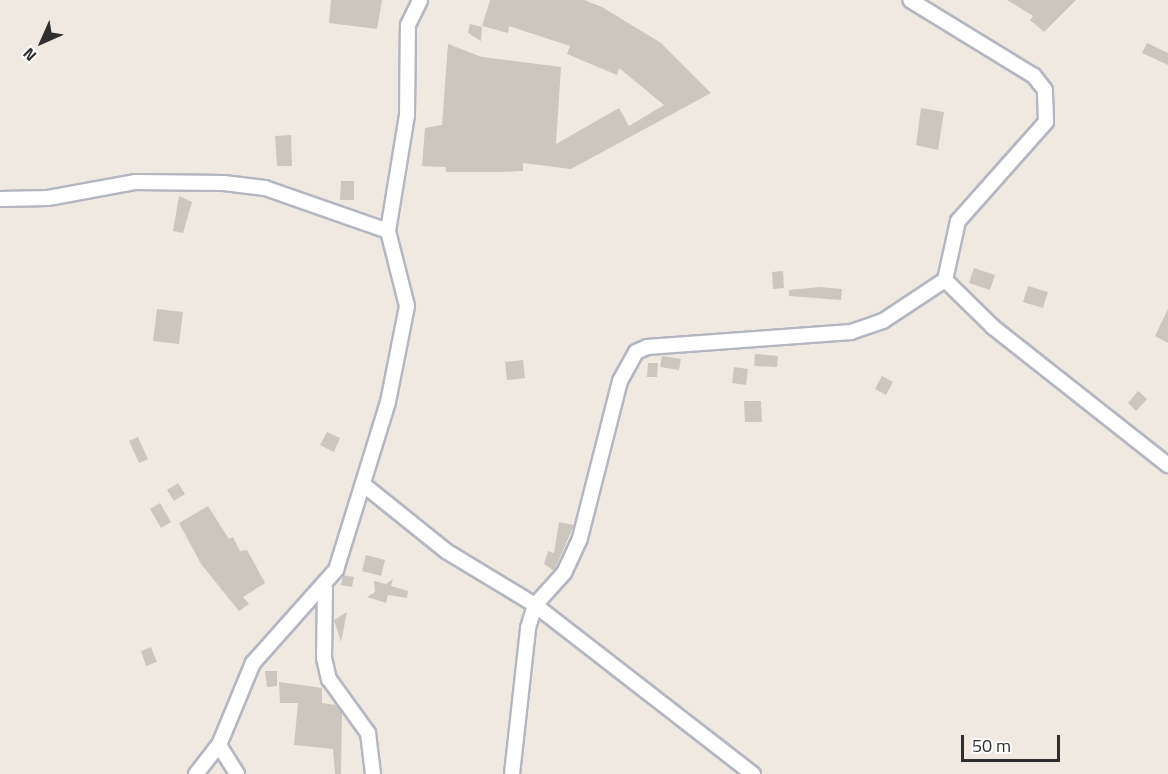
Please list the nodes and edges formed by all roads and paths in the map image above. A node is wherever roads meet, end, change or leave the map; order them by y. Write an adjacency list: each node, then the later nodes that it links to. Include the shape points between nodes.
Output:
1 (420, 0): 4 (street, via 408,25 407,115)
2 (910, 0): 5 (street, via 1016,60 1045,90 1049,108 1038,134 958,221)
3 (0, 199): 4 (street, via 48,198 135,182 224,183 266,188)
4 (388, 231): 7 (street, via 407,306)
5 (945, 280): 6 (street, via 993,327); 9 (street, via 883,321 851,332 647,347 636,352 620,381 580,538 564,573)
6 (1168, 465)
7 (364, 485): 8 (street); 9 (street, via 446,550)
8 (325, 588): 10 (street, via 253,663); 13 (street, via 329,679 368,733)
9 (535, 605): 14 (street, via 522,666); 15 (street)
10 (219, 745): 11 (street); 12 (street)
11 (196, 774)
12 (237, 774)
13 (373, 774)
14 (512, 774)
15 (753, 774)

